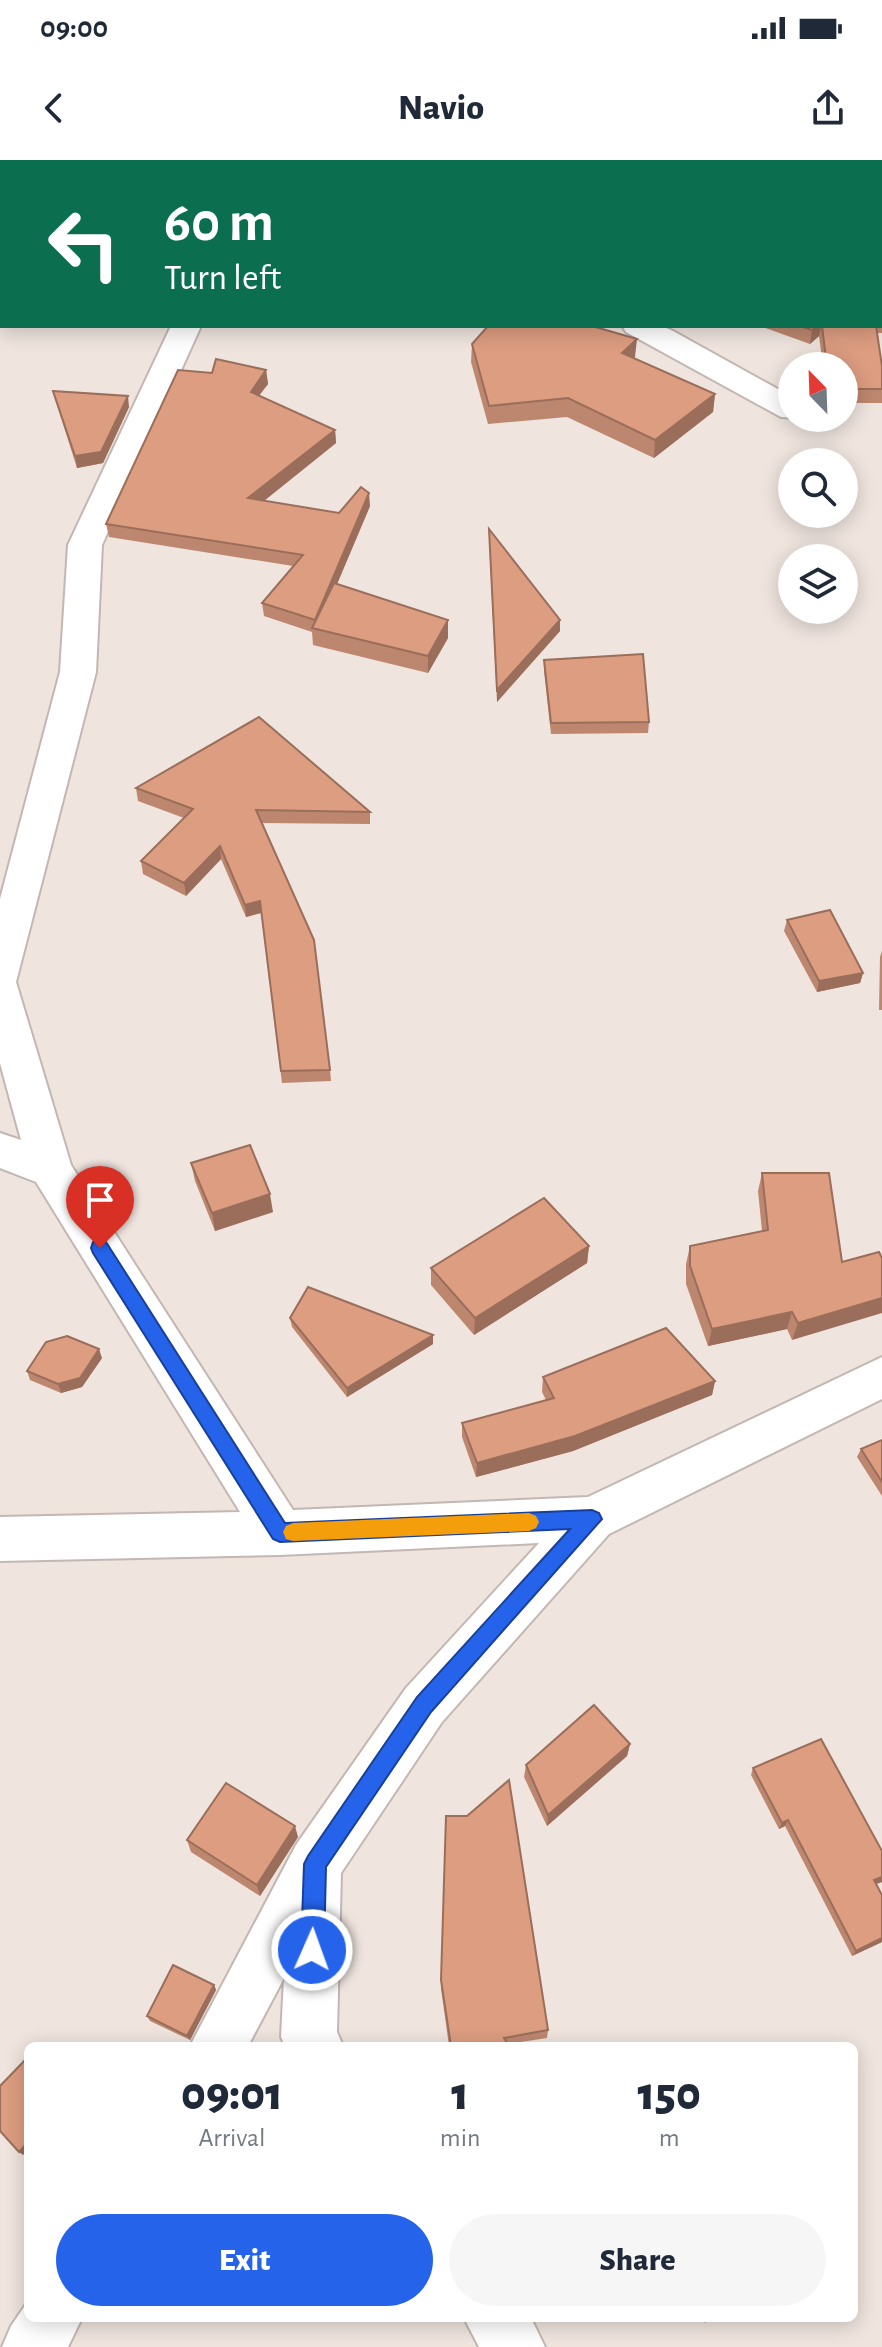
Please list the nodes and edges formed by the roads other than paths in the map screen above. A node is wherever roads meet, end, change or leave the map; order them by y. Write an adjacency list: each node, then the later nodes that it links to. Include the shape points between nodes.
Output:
1 (185, 328): 4 (street, via 85,545 78,672)
2 (642, 328): 3 (street)
3 (778, 402)
4 (0, 974)
5 (0, 990): 7 (street)
6 (0, 1150): 7 (street)
7 (51, 1170): 10 (street)
8 (882, 1377): 9 (street)
9 (592, 1519): 10 (street); 12 (street, via 424,1705)
10 (280, 1533): 11 (street)
11 (0, 1539)
12 (315, 1864): 13 (street); 14 (street)
13 (220, 2042)
14 (312, 2042)
15 (49, 2322): 17 (street)
16 (497, 2322): 18 (street)
17 (32, 2347)
18 (515, 2347)

